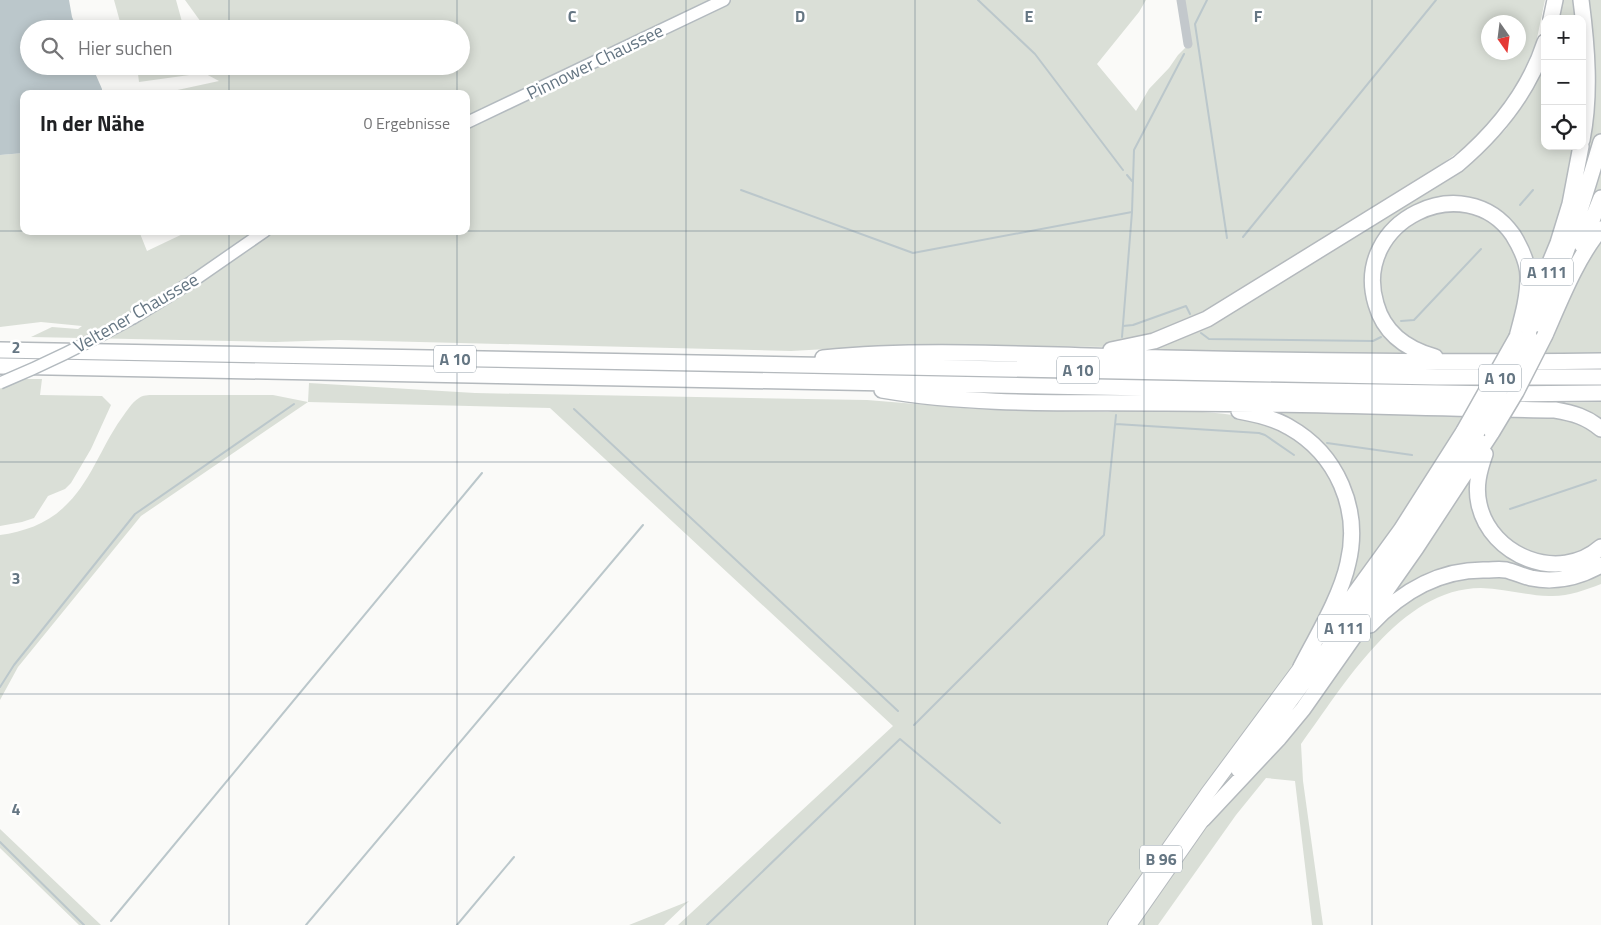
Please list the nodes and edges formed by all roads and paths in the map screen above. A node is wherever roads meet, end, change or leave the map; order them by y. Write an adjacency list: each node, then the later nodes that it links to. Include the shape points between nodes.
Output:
1 (724, 0): 9 (main road, Pinnower Chaussee)
2 (1181, 0): 6 (street)
3 (1555, 0): 5 (highway)
4 (1581, 0): 8 (highway, via 1586,58)
5 (1552, 15)
6 (1188, 44)
7 (1541, 52): 18 (highway, via 1518,99 1498,126 1465,158 1207,319 1161,338 1118,349)
8 (1585, 105)
9 (470, 121)
10 (1601, 142): 16 (highway, A 111, via 1556,280 1542,313)
11 (1580, 150): 16 (highway, A 111, via 1570,204 1558,243 1525,323)
12 (1601, 198): 15 (highway)
13 (1601, 229): 15 (highway)
14 (259, 235): 25 (main road, Veltener Chaussee, bridge, via 134,318 85,345)
15 (1569, 282): 29 (highway, bridge, via 1516,392)
16 (1523, 336): 19 (highway, via 1528,277 1521,248 1511,232 1496,218 1474,207 1452,204 1423,209 1396,227 1380,250 1373,271 1375,300 1383,321 1402,343 1424,354); 29 (highway, A 111, bridge)
17 (0, 350): 21 (highway, A 10)
18 (1016, 355): 19 (highway); 21 (highway, via 885,353)
19 (1461, 361): 20 (highway)
20 (1601, 361)
21 (757, 365): 23 (highway, A 10)
22 (0, 366): 24 (highway, A 10)
23 (1601, 377)
24 (829, 381): 26 (highway, A 10, via 1501,394); 27 (highway, via 941,398)
25 (0, 383)
26 (1601, 393)
27 (1145, 404): 28 (highway, via 1555,410 1572,412); 33 (highway, via 1239,411 1270,418 1308,439 1337,475 1350,511 1350,554 1338,592)
28 (1601, 428)
29 (1478, 432): 30 (highway, via 1479,504 1483,518 1505,547 1519,556 1548,564 1578,560); 32 (highway, via 1421,540); 33 (highway, A 111, via 1401,530); 34 (highway, A 111, via 1402,548)
30 (1601, 547)
31 (1601, 566): 32 (highway, via 1585,574 1554,580 1504,570 1447,574 1418,586 1394,602)
32 (1336, 661): 34 (highway, via 1288,728)
33 (1301, 667): 35 (highway, B 96)
34 (1203, 820): 36 (highway, B 96)
35 (1115, 925)
36 (1129, 925)

